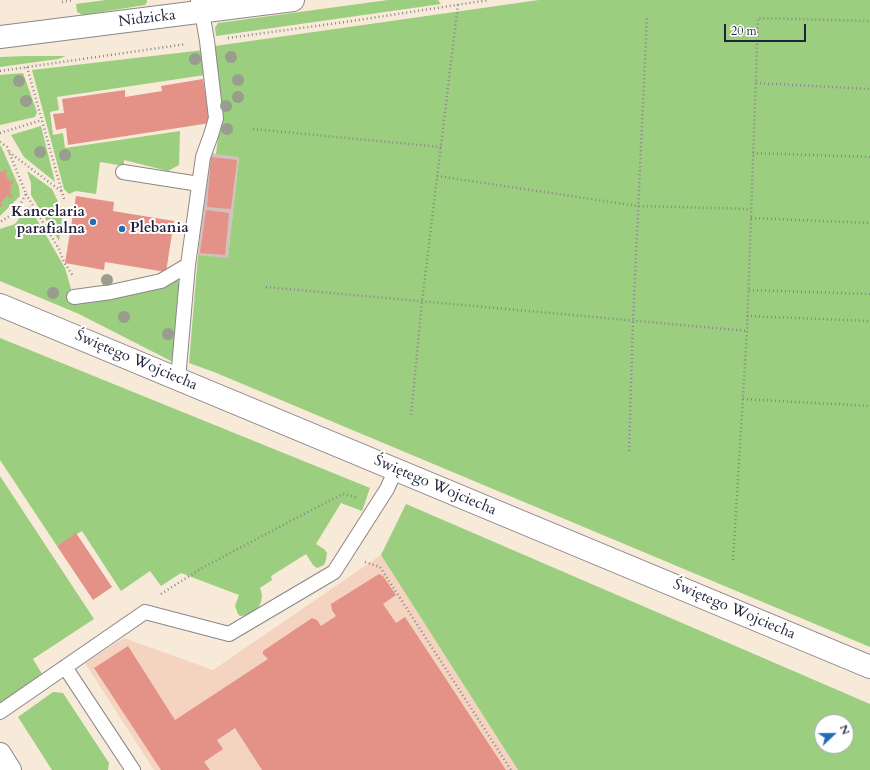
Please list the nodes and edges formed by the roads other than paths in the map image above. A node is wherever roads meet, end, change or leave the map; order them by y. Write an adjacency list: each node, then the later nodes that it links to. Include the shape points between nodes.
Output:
1 (293, 0): 2 (street, Nidzicka)
2 (200, 6): 3 (street, Nidzicka); 5 (lane, via 216,118 203,157)
3 (0, 37)
4 (123, 172): 5 (lane)
5 (199, 184): 6 (lane)
6 (188, 265): 7 (lane, via 161,281); 9 (lane)
7 (81, 296)
8 (0, 305): 9 (street, Świętego Wojciecha)
9 (178, 379): 10 (street, Świętego Wojciecha)
10 (396, 470): 11 (street, Świętego Wojciecha); 12 (lane, via 387,489 334,572 229,634 145,612)
11 (870, 667)
12 (65, 668): 13 (lane); 16 (lane)
13 (0, 712)
14 (0, 754): 15 (street)
15 (10, 770)
16 (133, 770)

